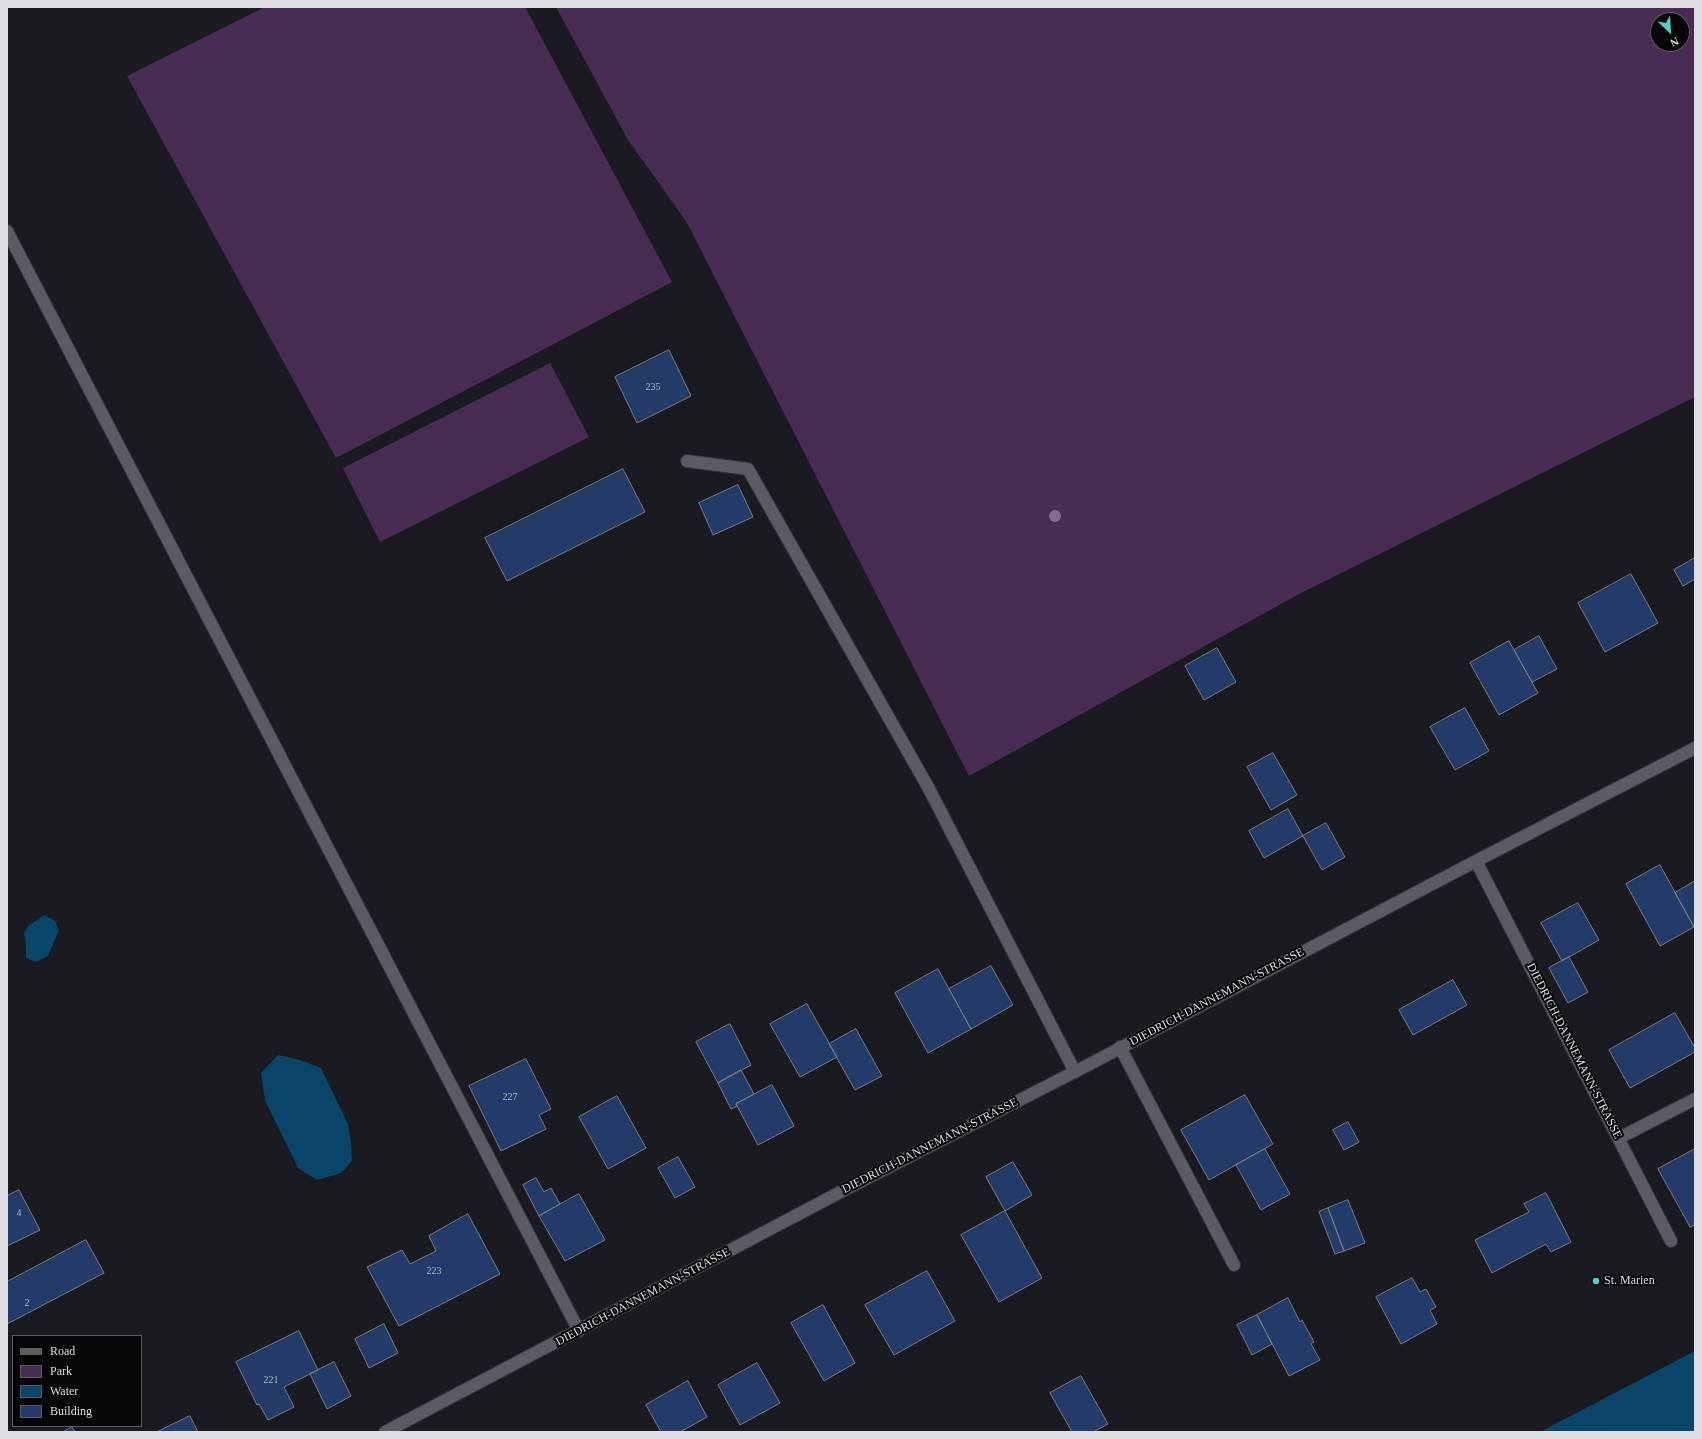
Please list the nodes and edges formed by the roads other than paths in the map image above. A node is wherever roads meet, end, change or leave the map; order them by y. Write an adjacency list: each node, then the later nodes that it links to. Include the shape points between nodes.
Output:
1 (7, 231): 11 (street)
2 (687, 461): 6 (street, via 748,469 928,787)
3 (1695, 748): 4 (street, DIEDRICH-DANNEMANN-STRASSE)
4 (1476, 861): 5 (street, DIEDRICH-DANNEMANN-STRASSE); 8 (street, DIEDRICH-DANNEMANN-STRASSE)
5 (1120, 1047): 6 (street, DIEDRICH-DANNEMANN-STRASSE); 10 (street)
6 (1075, 1072): 11 (street, DIEDRICH-DANNEMANN-STRASSE, via 850,1187)
7 (1695, 1099): 8 (street)
8 (1619, 1138): 9 (street, DIEDRICH-DANNEMANN-STRASSE)
9 (1671, 1241)
10 (1234, 1265)
11 (579, 1331): 12 (street, DIEDRICH-DANNEMANN-STRASSE)
12 (385, 1432)

